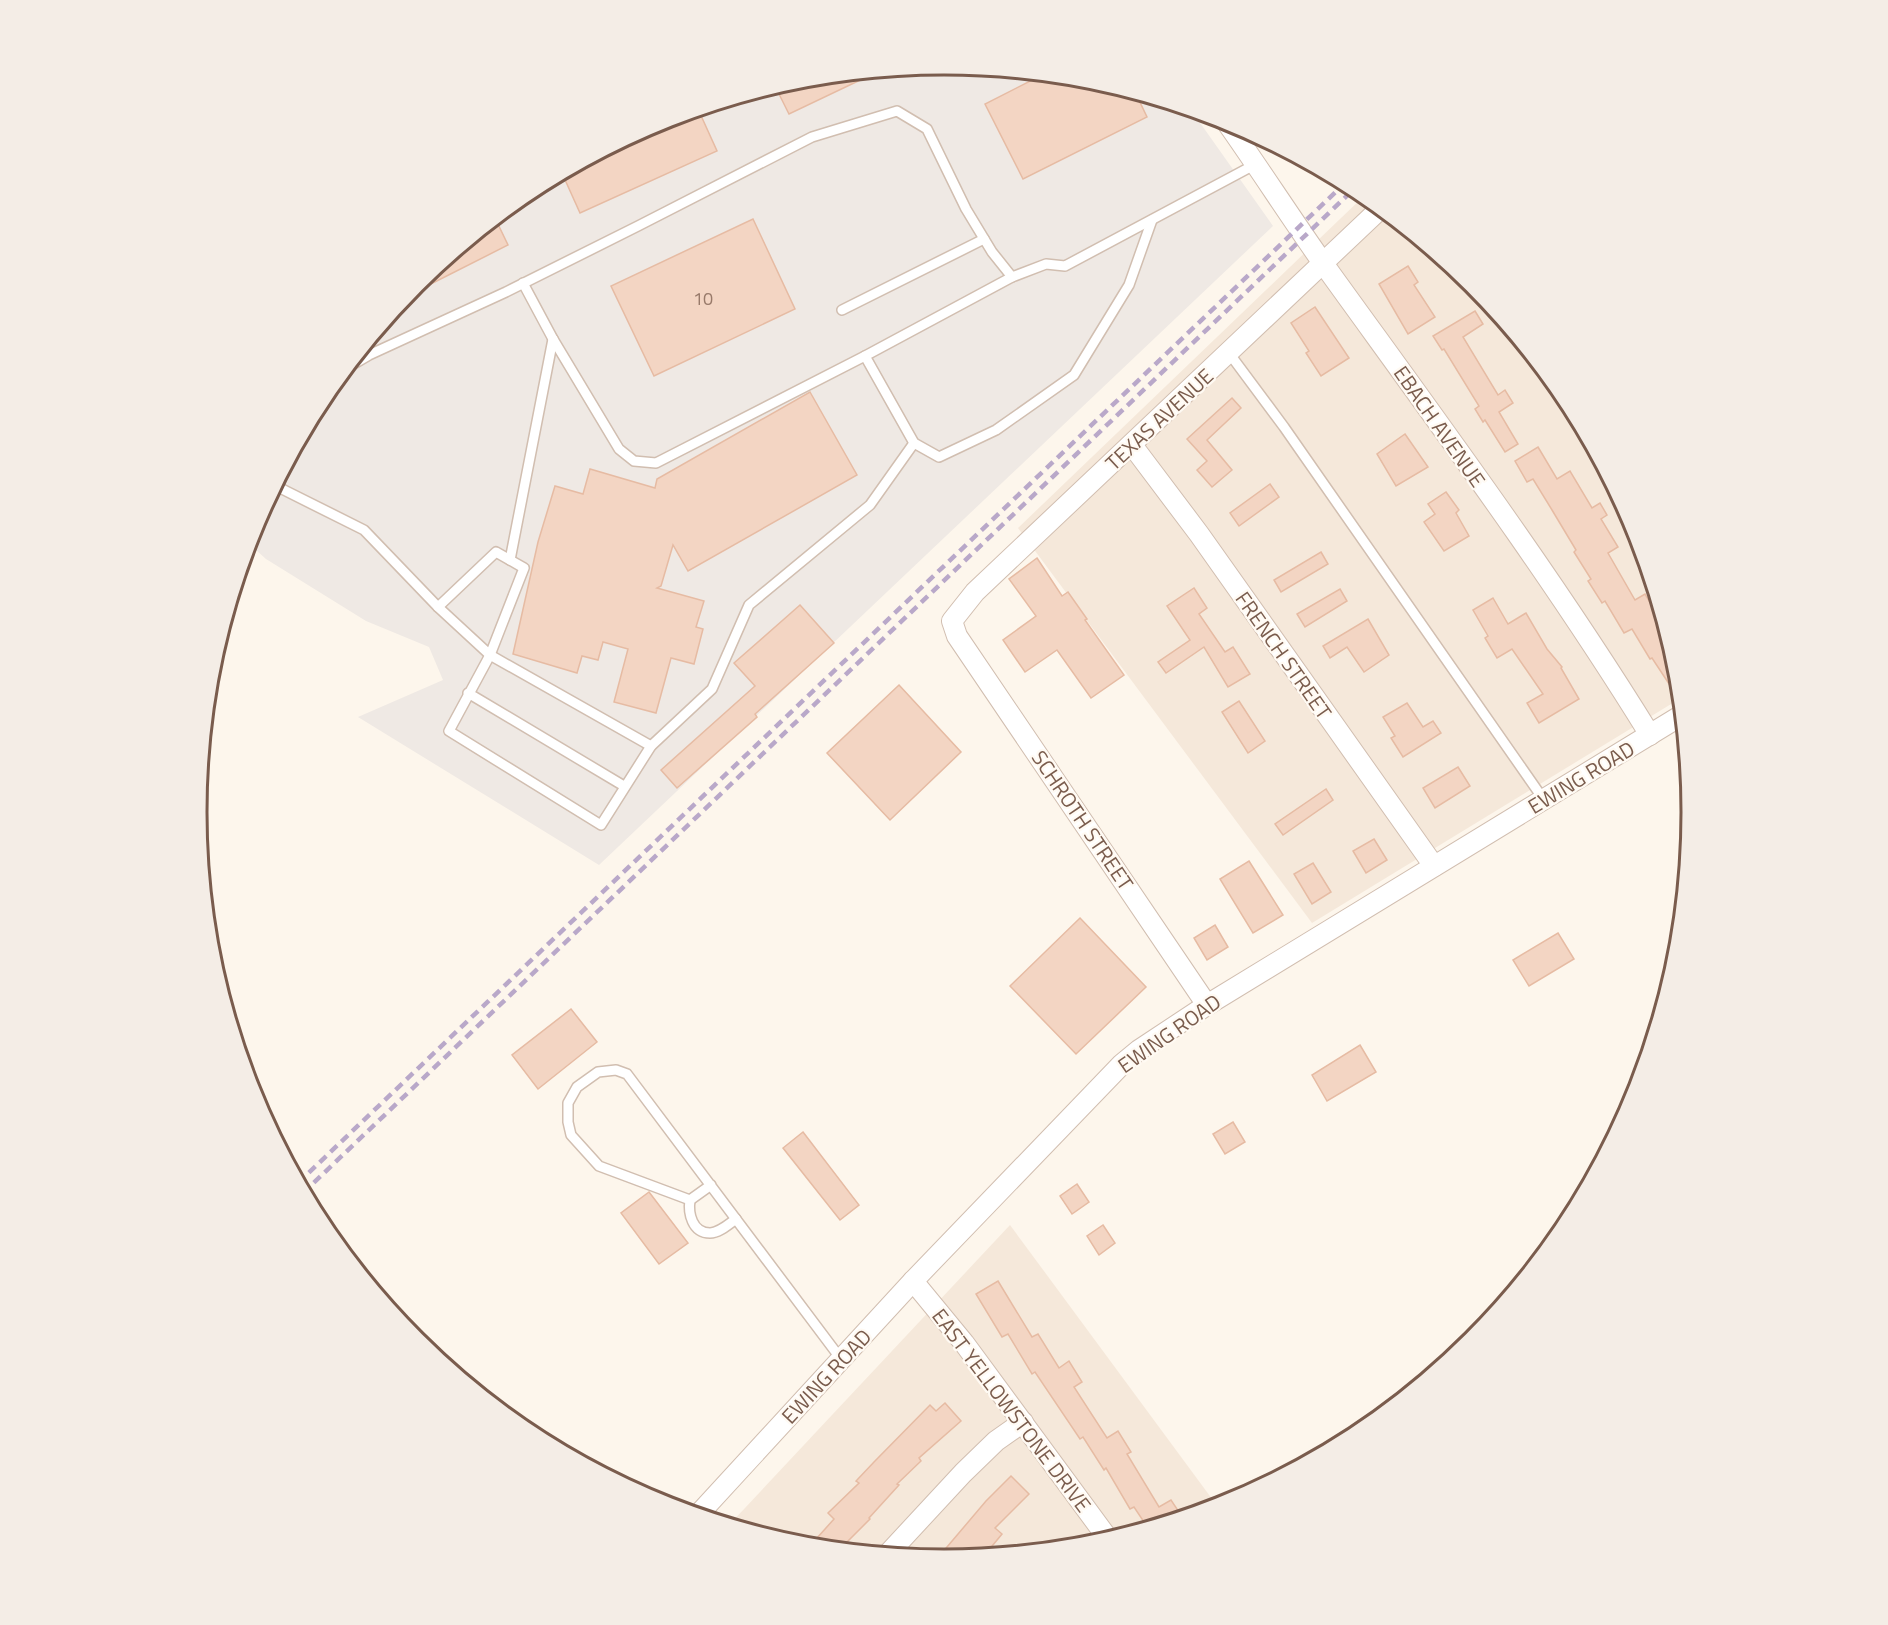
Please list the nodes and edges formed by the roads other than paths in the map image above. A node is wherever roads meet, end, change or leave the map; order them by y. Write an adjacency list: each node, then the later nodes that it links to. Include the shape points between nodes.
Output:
1 (1236, 136): 2 (street, EBACH AVENUE)
2 (1256, 164): 4 (lane); 6 (street, EBACH AVENUE)
3 (1375, 214): 6 (street, TEXAS AVENUE)
4 (1152, 220): 7 (lane, via 1065,266 1046,264); 14 (lane, via 1129,285 1074,375 996,429 939,457)
5 (984, 239): 7 (lane); 8 (lane, via 927,129 897,111 812,137); 9 (lane)
6 (1323, 263): 11 (street, TEXAS AVENUE); 23 (street, EBACH AVENUE, via 1554,588)
7 (1012, 278): 12 (lane)
8 (523, 283): 10 (lane); 13 (lane)
9 (842, 310)
10 (553, 339): 12 (lane, via 619,449 634,461 656,463); 17 (lane)
11 (1229, 353): 15 (street, TEXAS AVENUE); 26 (lane)
12 (866, 356): 14 (lane)
13 (364, 358)
14 (914, 443): 24 (lane, via 870,505 749,605 712,689)
15 (1132, 445): 19 (street, TEXAS AVENUE, via 975,592 952,621); 27 (street, FRENCH STREET)
16 (282, 489): 18 (lane, via 364,530)
17 (510, 560): 18 (lane, via 496,552); 20 (lane, via 524,568)
18 (438, 607): 20 (lane)
19 (957, 636): 28 (street, SCHROTH STREET)
20 (490, 655): 21 (lane); 24 (lane)
21 (468, 693): 25 (lane); 25 (lane, via 449,731 601,825)
22 (1675, 719): 23 (street, EWING ROAD)
23 (1650, 735): 26 (street, EWING ROAD)
24 (651, 746): 25 (lane)
25 (624, 786)
26 (1544, 800): 27 (street, EWING ROAD)
27 (1434, 866): 28 (street, EWING ROAD)
28 (1207, 1005): 32 (street, EWING ROAD, via 1122,1064)
29 (711, 1185): 30 (lane); 30 (lane, via 627,1074 616,1070 598,1072 577,1088 568,1103 568,1122 572,1135 599,1166); 31 (lane)
30 (690, 1200): 31 (lane, via 688,1211 700,1230 719,1231)
31 (736, 1219): 33 (lane)
32 (913, 1281): 33 (street, EWING ROAD); 34 (street, EAST YELLOWSTONE DRIVE)
33 (842, 1359): 35 (street, EWING ROAD)
34 (1023, 1422): 36 (street, EAST YELLOWSTONE DRIVE); 37 (street, via 996,1441 963,1473)
35 (703, 1509)
36 (1103, 1532)
37 (894, 1548)

